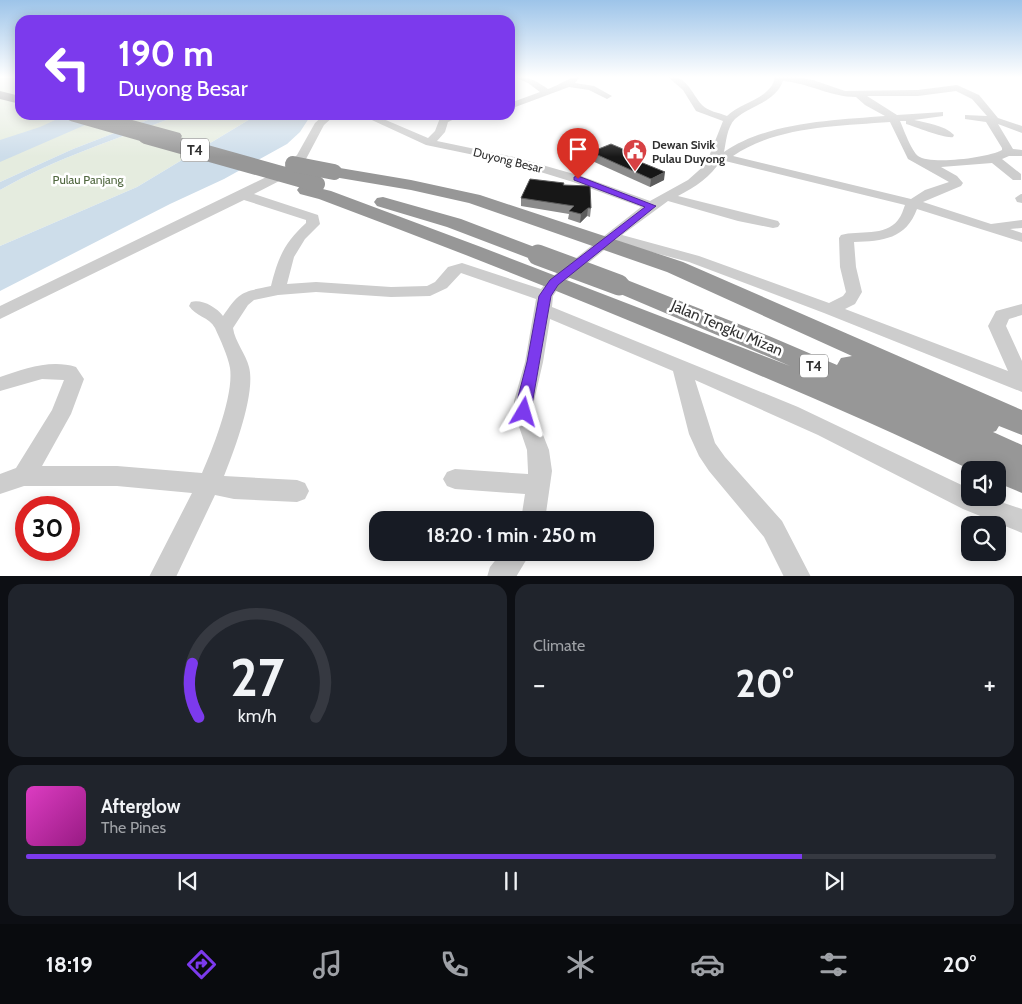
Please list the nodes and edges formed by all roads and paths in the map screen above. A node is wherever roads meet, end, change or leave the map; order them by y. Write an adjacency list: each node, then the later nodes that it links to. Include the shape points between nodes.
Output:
1 (696, 104): 13 (street, via 699,109)
2 (755, 104): 13 (street)
3 (872, 104): 7 (street)
4 (979, 104): 14 (street, via 993,118)
5 (940, 114): 7 (street)
6 (969, 117): 14 (street)
7 (893, 119): 16 (street); 21 (street, via 793,129); 23 (street, via 910,155)
8 (92, 120): 18 (highway, T4, bridge)
9 (115, 120): 18 (highway, T4)
10 (323, 120): 26 (street, via 297,163)
11 (379, 120): 17 (street, Duyong Besar)
12 (444, 120): 17 (street, via 440,132)
13 (728, 120): 21 (street)
14 (990, 120): 15 (street); 19 (street)
15 (1022, 130)
16 (949, 135)
17 (430, 144): 29 (street, Duyong Besar, via 517,161)
18 (201, 147): 25 (highway, T4); 25 (highway, bridge, via 241,171)
19 (1008, 152): 20 (street); 22 (street)
20 (1022, 154)
21 (721, 156): 27 (street, via 704,174); 28 (street)
22 (994, 159): 23 (street); 24 (street)
23 (932, 165): 28 (street, via 957,184)
24 (1017, 177)
25 (321, 181): 34 (highway, via 411,184 474,199); 37 (highway); 46 (highway, Jalan Tengku Mizan / T4, bridge, via 544,251 623,280 760,342)
26 (243, 195): 36 (street, via 312,218 313,224 286,257); 41 (street)
27 (667, 197): 29 (street); 30 (street)
28 (913, 203): 32 (street); 39 (street, via 904,223 897,228 875,235 846,238 854,292 849,300)
29 (651, 206): 34 (street)
30 (773, 224)
31 (1022, 224): 32 (street)
32 (988, 228): 33 (street); 35 (street, via 1001,244)
33 (1022, 238)
34 (609, 240): 37 (street); 39 (street, via 694,259); 46 (highway, via 748,298)
35 (1022, 246)
36 (278, 290): 37 (street, via 334,287 391,292 430,291 441,285 454,270 462,268); 42 (street, via 249,296)
37 (547, 296): 43 (street); 46 (highway, via 859,405); 52 (street, via 524,401 524,412 538,450)
38 (197, 306): 42 (street)
39 (830, 309): 44 (street)
40 (1022, 309): 44 (street, via 1002,315 997,326)
41 (0, 313)
42 (224, 328): 51 (street, via 240,369 232,427)
43 (682, 367): 55 (street, via 829,430 948,491); 59 (street, via 707,449 773,529)
44 (1022, 383)
45 (0, 384): 47 (street, via 58,370 69,372 74,379 66,401)
46 (1013, 441): 49 (highway)
47 (24, 476): 50 (street); 51 (street, via 117,476)
48 (455, 479): 52 (street)
49 (1022, 479)
50 (0, 484)
51 (209, 484): 53 (street); 57 (street)
52 (539, 485): 54 (street)
53 (297, 491)
54 (535, 511)
55 (1022, 521)
56 (511, 561): 58 (street)
57 (162, 576)
58 (500, 576)
59 (798, 576)

